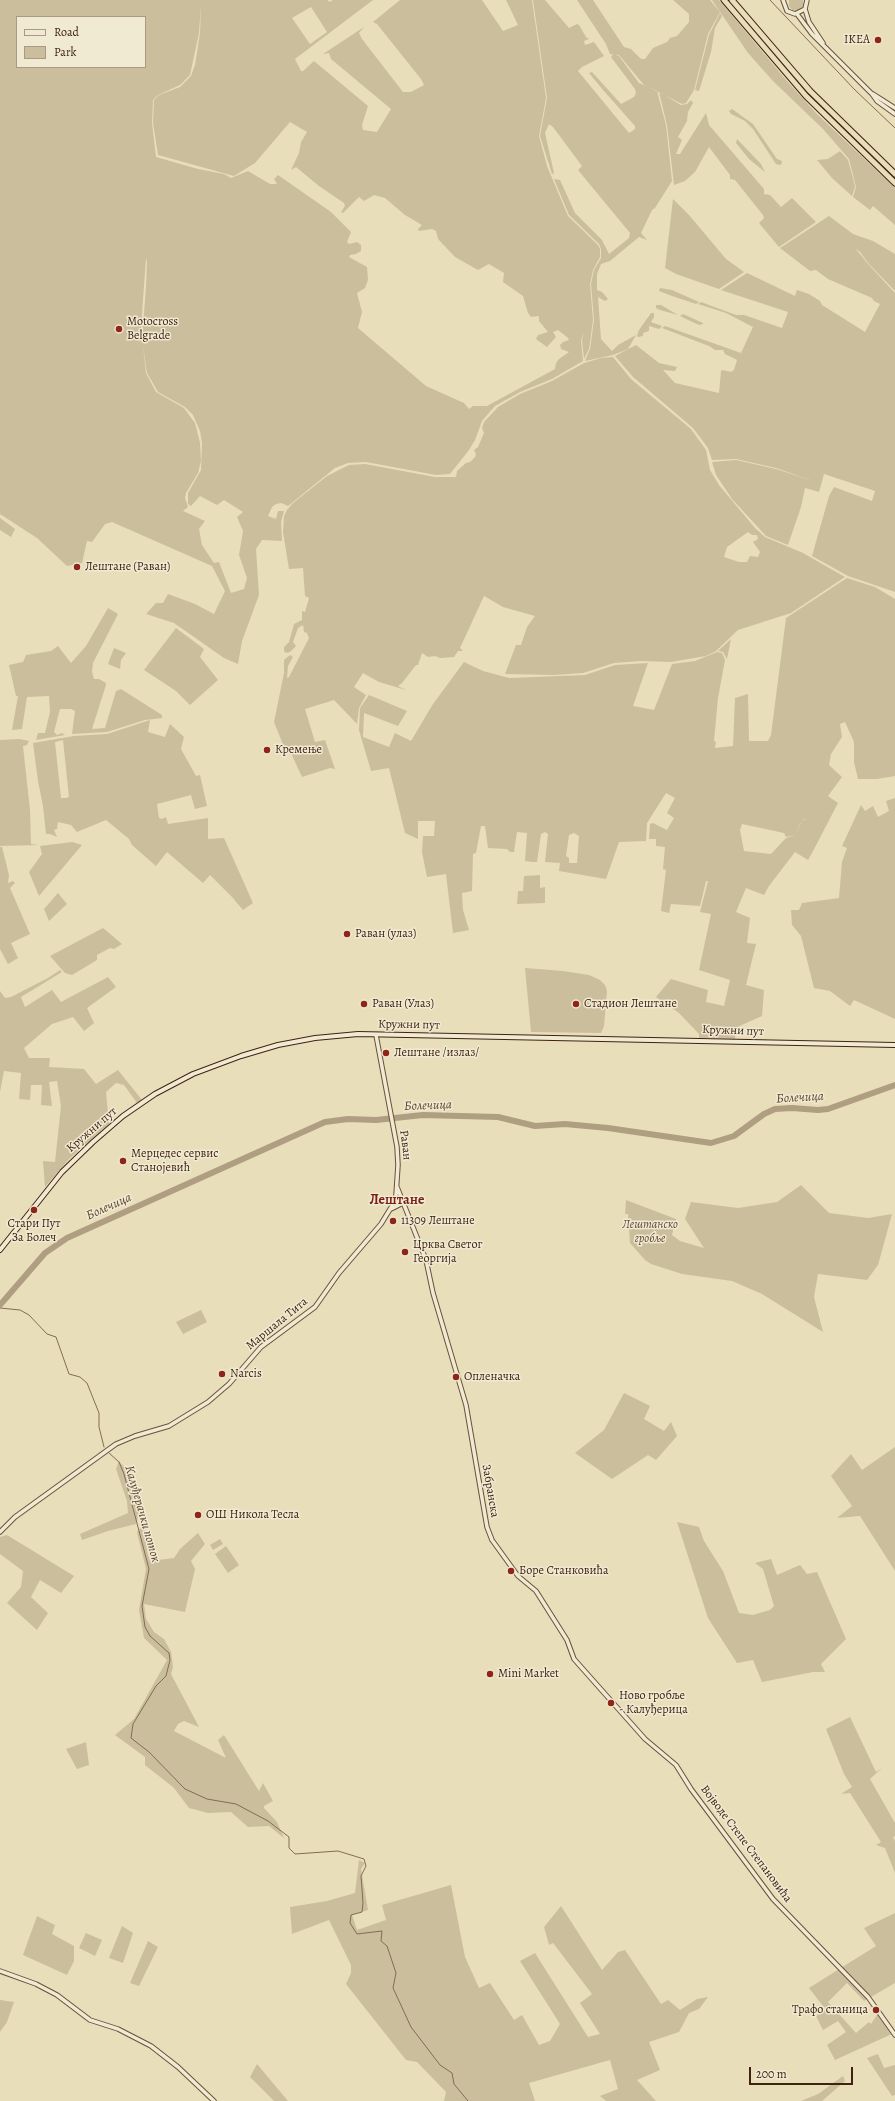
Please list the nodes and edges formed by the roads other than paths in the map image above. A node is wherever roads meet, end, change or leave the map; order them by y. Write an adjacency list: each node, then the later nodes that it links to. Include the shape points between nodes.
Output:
1 (724, 0): 12 (highway, via 806,96)
2 (732, 0): 11 (highway, via 810,91)
3 (807, 0): 5 (street)
4 (784, 1): 6 (street, via 789,12)
5 (805, 9): 6 (street); 7 (street, via 809,22)
6 (798, 14): 7 (street, via 812,34)
7 (824, 44): 8 (street)
8 (872, 94): 9 (street); 10 (street, via 877,101)
9 (895, 108)
10 (895, 114)
11 (895, 174)
12 (895, 183)
13 (376, 1035): 14 (main road, Кружни пут); 15 (street, Раван, via 397,1147); 18 (main road, Кружни пут, via 332,1036 265,1049 214,1066 161,1091 116,1122 70,1163)
14 (895, 1045)
15 (398, 1187): 16 (street, Раван); 17 (street, Раван)
16 (403, 1203): 17 (street); 20 (street, Забранска, via 426,1260 432,1293 466,1405 484,1515 492,1540 518,1576 536,1592 567,1640 574,1659)
17 (390, 1210): 19 (street, Маршала Тита, via 315,1307 261,1348 215,1397 179,1420 120,1442 15,1517)
18 (0, 1250)
19 (0, 1532)
20 (644, 1739): 22 (street, Војводе Степе Степановића, via 676,1765 773,1899 868,1997)
21 (0, 1971): 23 (street, via 36,1984 57,1995 90,2020 122,2030 151,2046)
22 (895, 2035)
23 (214, 2101)

